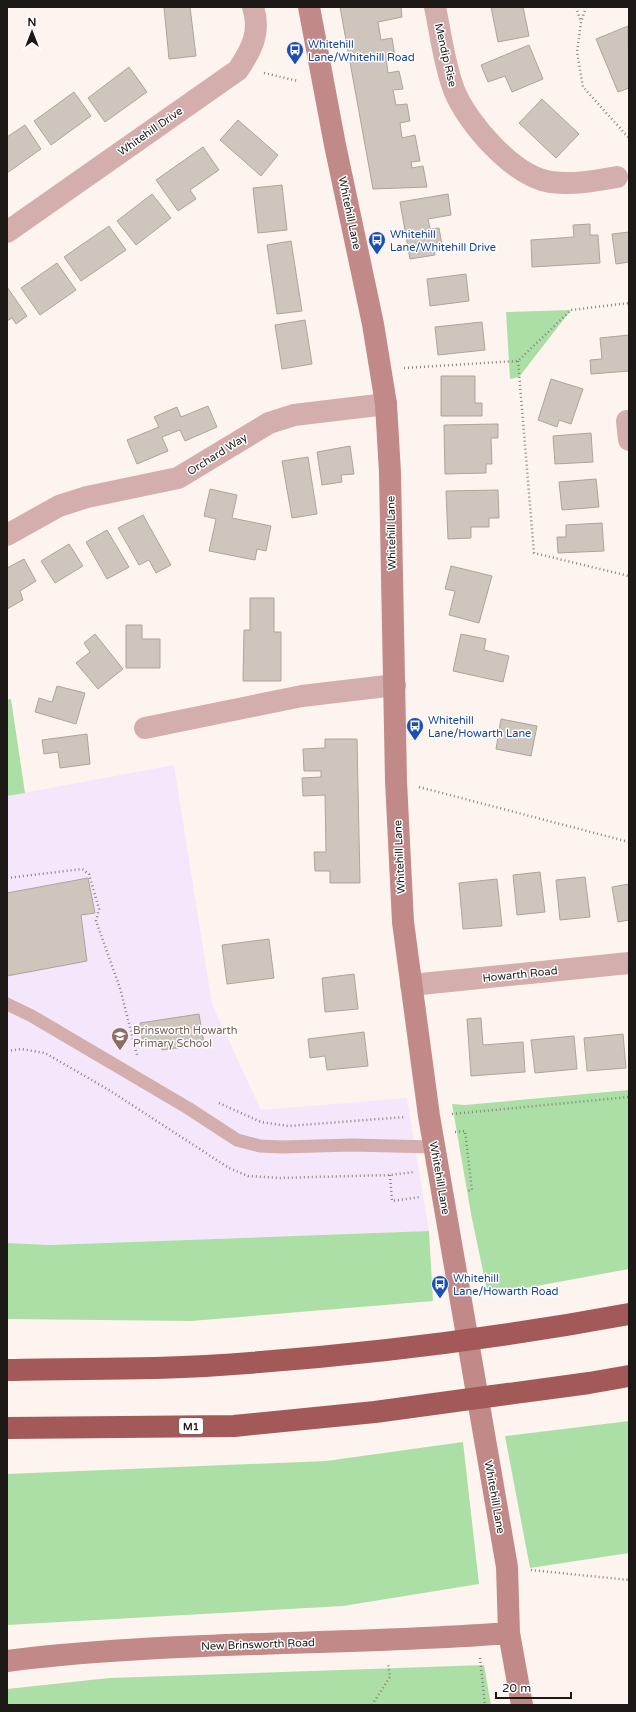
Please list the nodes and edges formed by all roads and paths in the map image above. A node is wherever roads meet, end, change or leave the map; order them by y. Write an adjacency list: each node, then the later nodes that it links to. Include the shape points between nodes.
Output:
1 (253, 7): 7 (street, Whitehill Drive, via 256,34 251,50)
2 (309, 7): 8 (main road, Whitehill Lane)
3 (435, 7): 10 (street, Mendip Rise, via 454,91 466,111 502,156 522,171 549,182 580,183)
4 (576, 7): 6 (path)
5 (586, 7): 6 (path)
6 (581, 22): 9 (path, via 577,52 583,87)
7 (238, 70): 8 (path, via 263,72); 11 (street, Whitehill Drive)
8 (324, 91): 14 (main road, Whitehill Lane)
9 (629, 138)
10 (617, 177)
11 (7, 232)
12 (629, 304): 13 (path, via 572,310)
13 (518, 361): 14 (path); 17 (path, via 534,553)
14 (381, 369): 15 (main road, Whitehill Lane)
15 (386, 404): 16 (street, Orchard Way, via 294,415 269,422 178,478 87,497 59,506); 18 (main road, Whitehill Lane)
16 (7, 535)
17 (629, 576)
18 (395, 685): 19 (street, via 302,696); 20 (main road, Whitehill Lane)
19 (145, 728)
20 (396, 780): 21 (path); 24 (main road, Whitehill Lane, via 400,886)
21 (629, 842)
22 (7, 878): 26 (path, via 82,869 89,874 99,909 96,921 120,988)
23 (629, 963): 24 (street, Howarth Road)
24 (411, 985): 29 (main road, Whitehill Lane)
25 (7, 1004): 30 (lane, via 174,1100 237,1140 260,1146 282,1147)
26 (138, 1060)
27 (629, 1097): 29 (path)
28 (218, 1103): 29 (path, via 261,1122 288,1126)
29 (429, 1116): 30 (main road, Whitehill Lane)
30 (434, 1147): 35 (main road, Whitehill Lane)
31 (629, 1314): 32 (highway, via 372,1352 204,1366)
32 (7, 1370)
33 (629, 1376): 34 (highway, M1, via 375,1412 234,1426)
34 (7, 1428)
35 (507, 1567): 36 (path); 37 (main road, Whitehill Lane)
36 (629, 1580)
37 (509, 1633): 38 (main road, New Brinsworth Road); 43 (main road, Whitehill Lane)
38 (478, 1635): 39 (main road, New Brinsworth Road); 42 (path)
39 (384, 1640): 40 (main road, New Brinsworth Road, via 114,1650); 41 (path, via 390,1677)
40 (7, 1661)
41 (372, 1705)
42 (485, 1705)
43 (522, 1705)

